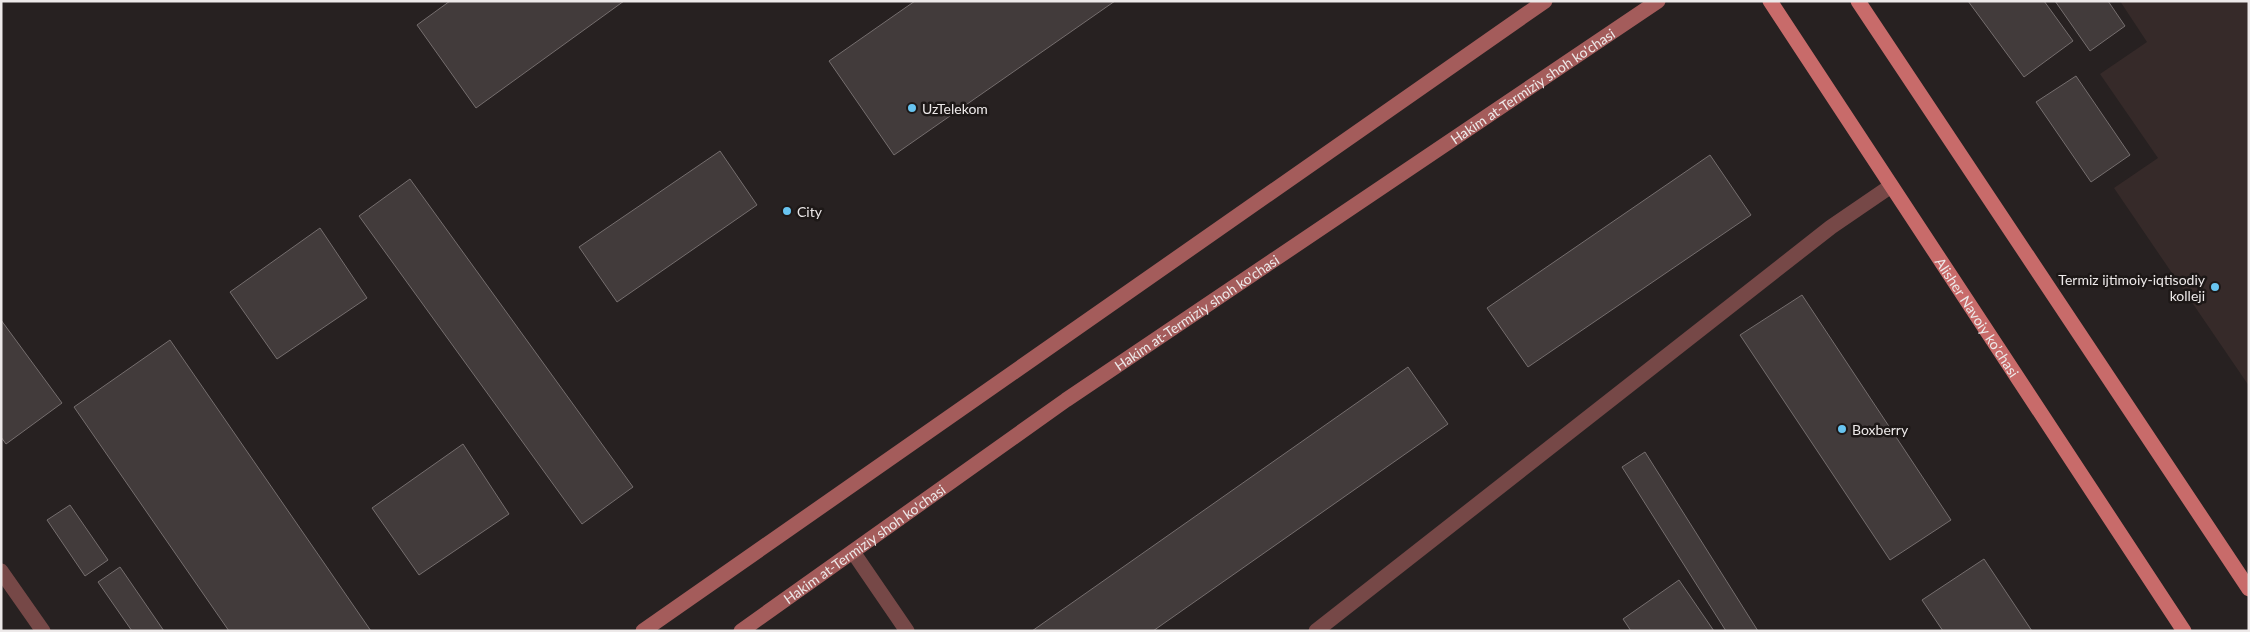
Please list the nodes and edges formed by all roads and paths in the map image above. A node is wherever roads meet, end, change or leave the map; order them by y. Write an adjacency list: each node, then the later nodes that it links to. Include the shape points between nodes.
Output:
1 (1545, 1): 10 (main road)
2 (1658, 1): 6 (main road, Hakim at-Termiziy shoh ko'chasi, via 1066,400)
3 (1770, 1): 5 (main road, Alisher Navoiy ko’chasi)
4 (1858, 1): 8 (main road)
5 (1891, 186): 13 (lane, via 1832,227); 14 (main road, Alisher Navoiy ko’chasi)
6 (853, 552): 11 (main road, Hakim at-Termiziy shoh ko'chasi); 12 (lane)
7 (1, 571): 9 (lane)
8 (2249, 589)
9 (43, 631)
10 (642, 631)
11 (741, 631)
12 (907, 631)
13 (1316, 631)
14 (2184, 631)

